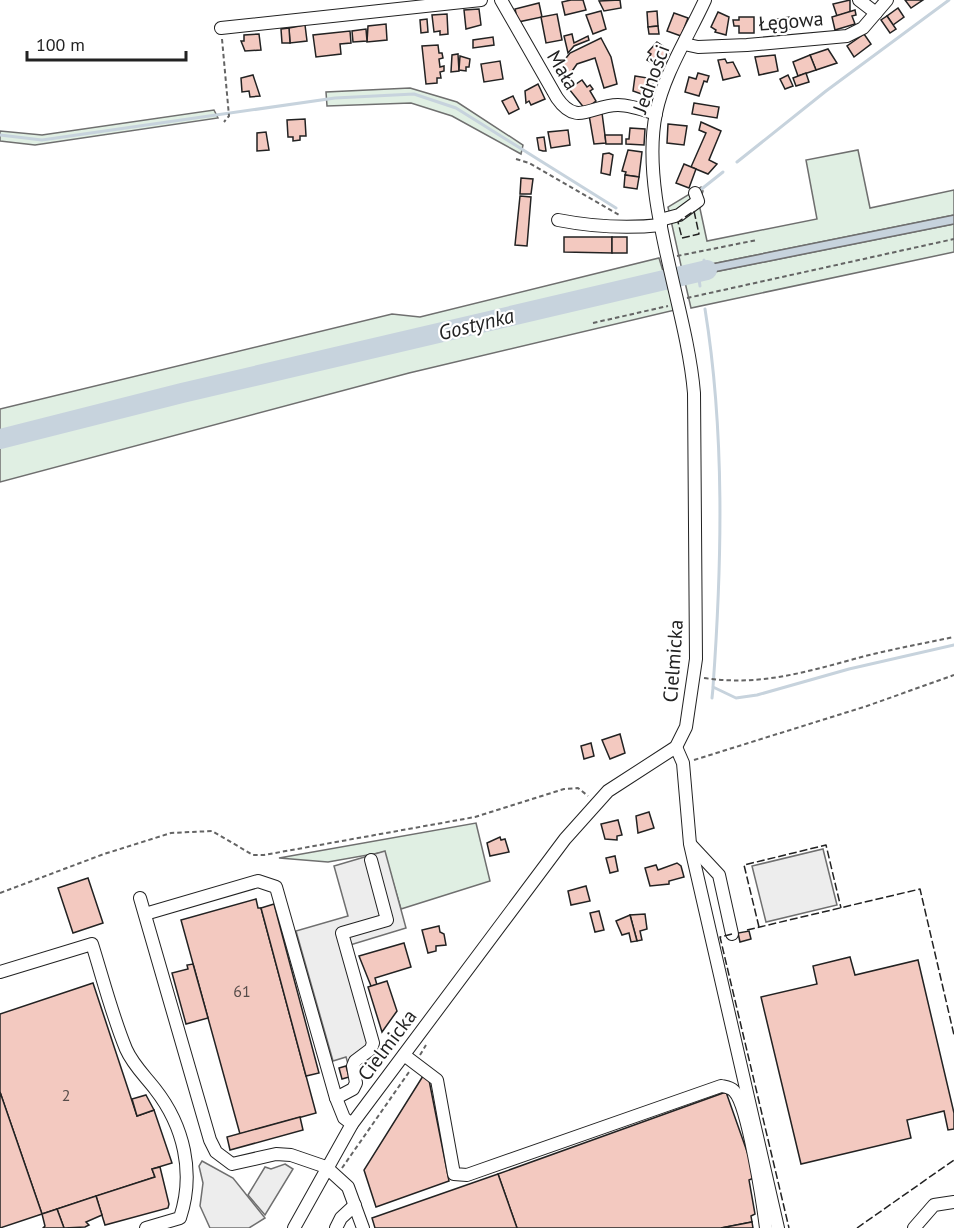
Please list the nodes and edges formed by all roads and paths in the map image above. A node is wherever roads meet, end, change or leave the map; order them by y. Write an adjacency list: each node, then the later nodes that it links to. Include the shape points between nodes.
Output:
1 (481, 0): 7 (street)
2 (501, 0): 9 (street, Mała, via 566,110 583,113 617,105)
3 (705, 0): 8 (street, Jedności)
4 (859, 0): 6 (street)
5 (887, 0): 6 (street, Łęgowa)
6 (876, 13): 8 (street, Łęgowa, via 860,30 844,37 747,45)
7 (221, 28): 10 (path, via 229,116)
8 (684, 44): 9 (street, Jedności)
9 (656, 114): 12 (street, Jedności)
10 (224, 122)
11 (516, 159): 14 (path)
12 (654, 175): 16 (street, Cielmicka)
13 (694, 193): 16 (street, via 698,201)
14 (628, 218)
15 (558, 220): 16 (street, via 627,229)
16 (661, 223): 19 (street, Cielmicka)
17 (954, 239): 20 (path)
18 (757, 240): 19 (path)
19 (676, 258): 21 (street, Cielmicka)
20 (694, 296)
21 (679, 298): 22 (path); 26 (street, Cielmicka, via 694,393 696,659 686,727)
22 (593, 323)
23 (954, 637): 25 (path, via 782,678)
24 (954, 675): 27 (path)
25 (708, 679)
26 (676, 747): 27 (street); 28 (street, Cielmicka, via 608,791)
27 (683, 763): 29 (street)
28 (597, 803): 31 (path, via 578,788 564,789 475,817 264,855 253,855 212,831 171,833); 37 (street, Cielmicka, via 543,867)
29 (690, 844): 34 (street, via 718,875); 51 (street)
30 (371, 860): 39 (street, via 387,920 342,933 373,1043 355,1061 353,1089)
31 (0, 893)
32 (140, 898): 33 (street)
33 (145, 914): 39 (street, via 258,881 276,887); 41 (street, via 216,1152 232,1164 276,1154)
34 (732, 934)
35 (0, 972): 45 (street, via 92,944 126,1049 135,1067 156,1089 174,1117 183,1140 187,1191)
36 (428, 1037): 38 (path)
37 (404, 1055): 38 (street); 40 (street, Cielmicka)
38 (416, 1062): 42 (path); 50 (street, via 437,1080 454,1174 467,1175 721,1086 730,1087 736,1092 758,1171)
39 (336, 1098): 40 (street, via 344,1118)
40 (352, 1124): 41 (street, Cielmicka)
41 (326, 1167): 42 (street); 47 (street, Cielmicka)
42 (336, 1177): 44 (street, via 348,1187)
43 (954, 1202): 52 (street, via 934,1205)
44 (354, 1205): 48 (street); 49 (street)
45 (182, 1223): 46 (street)
46 (146, 1228)
47 (294, 1228)
48 (336, 1228)
49 (363, 1228)
50 (766, 1228)
51 (778, 1228)
52 (914, 1228)

